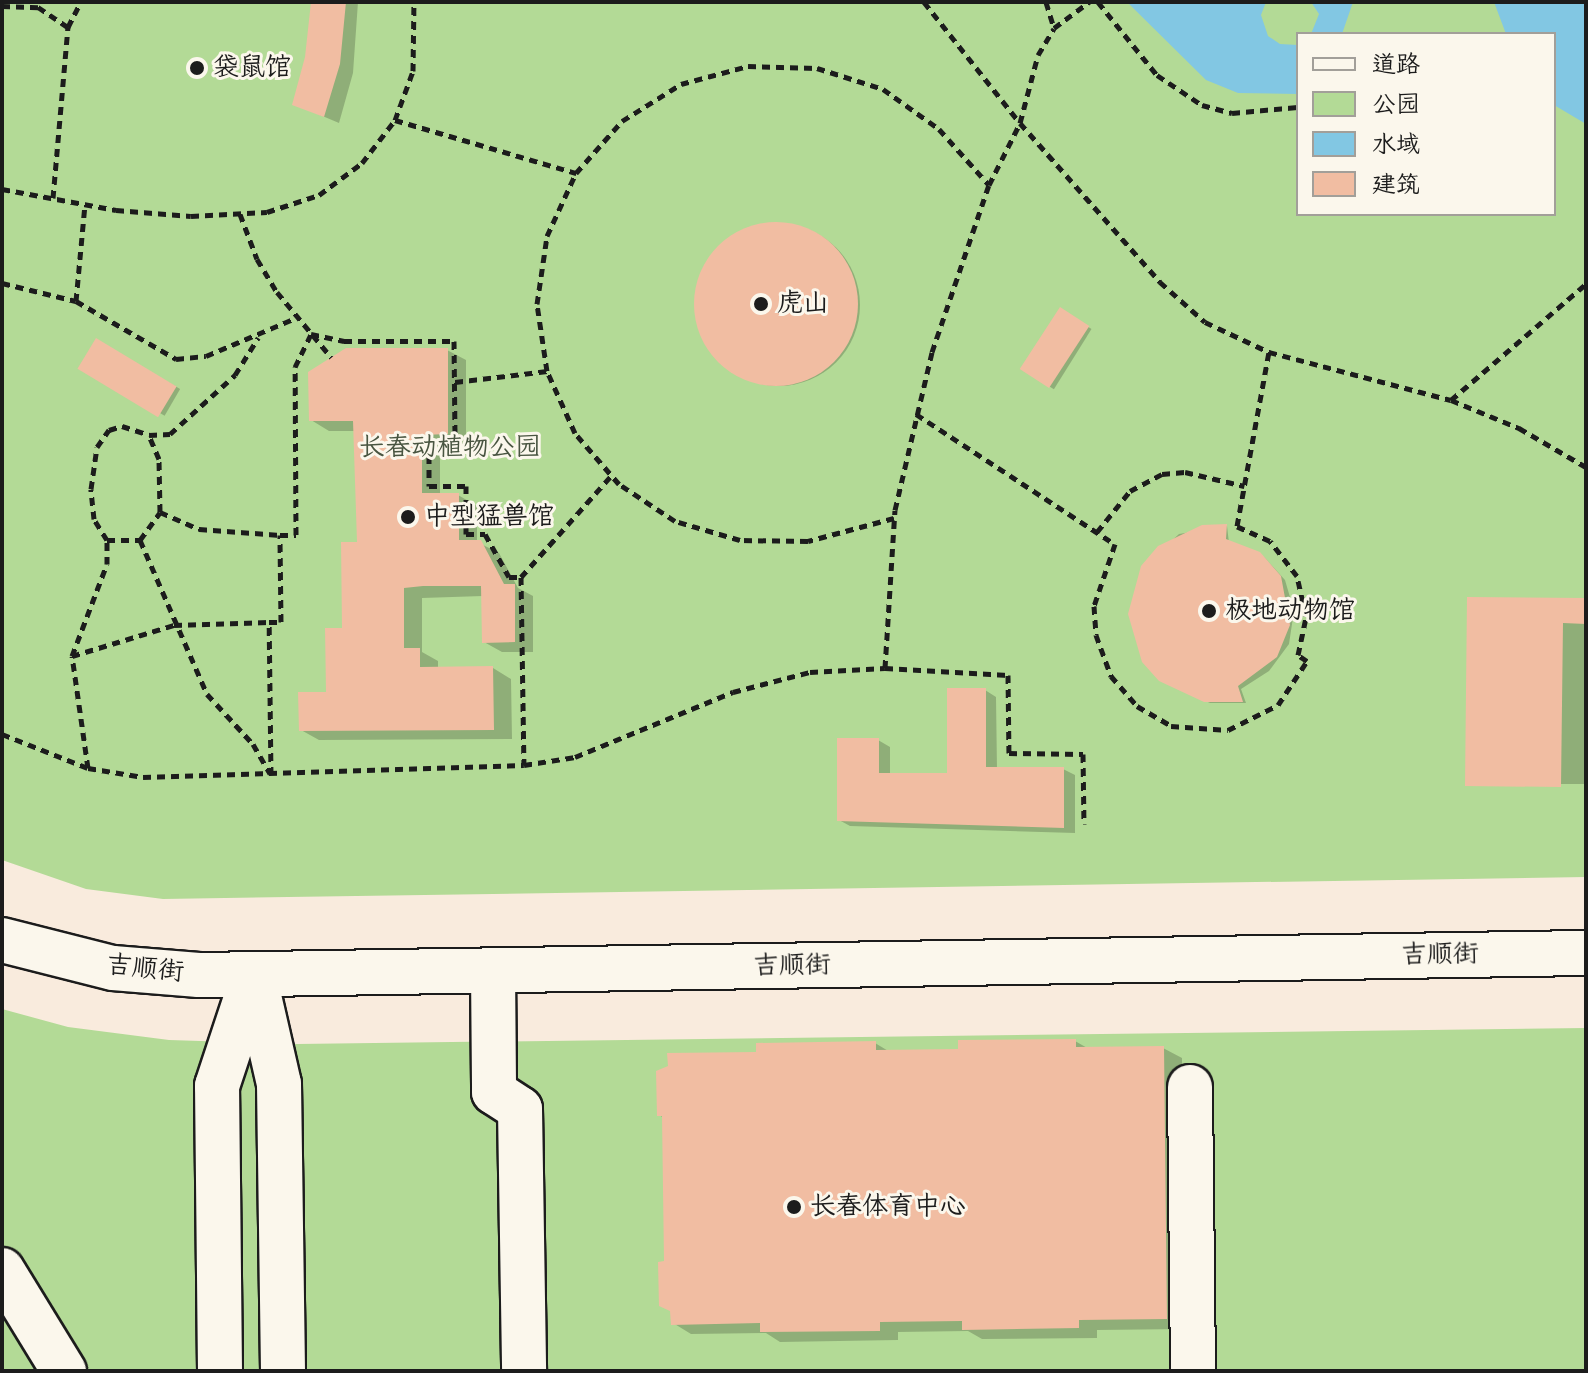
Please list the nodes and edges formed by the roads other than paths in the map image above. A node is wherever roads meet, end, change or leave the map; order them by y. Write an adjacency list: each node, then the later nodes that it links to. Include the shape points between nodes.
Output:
1 (2, 940): 4 (main road, 吉顺街, via 113,968)
2 (1586, 953): 3 (main road, 吉顺街)
3 (493, 970): 4 (main road, 吉顺街); 10 (main road, via 494,1092 520,1109)
4 (254, 974): 8 (main road, via 217,1086); 9 (main road, via 279,1084)
5 (1190, 1087): 11 (main road)
6 (2, 1270): 7 (main road)
7 (64, 1371)
8 (220, 1371)
9 (283, 1371)
10 (524, 1371)
11 (1193, 1371)

